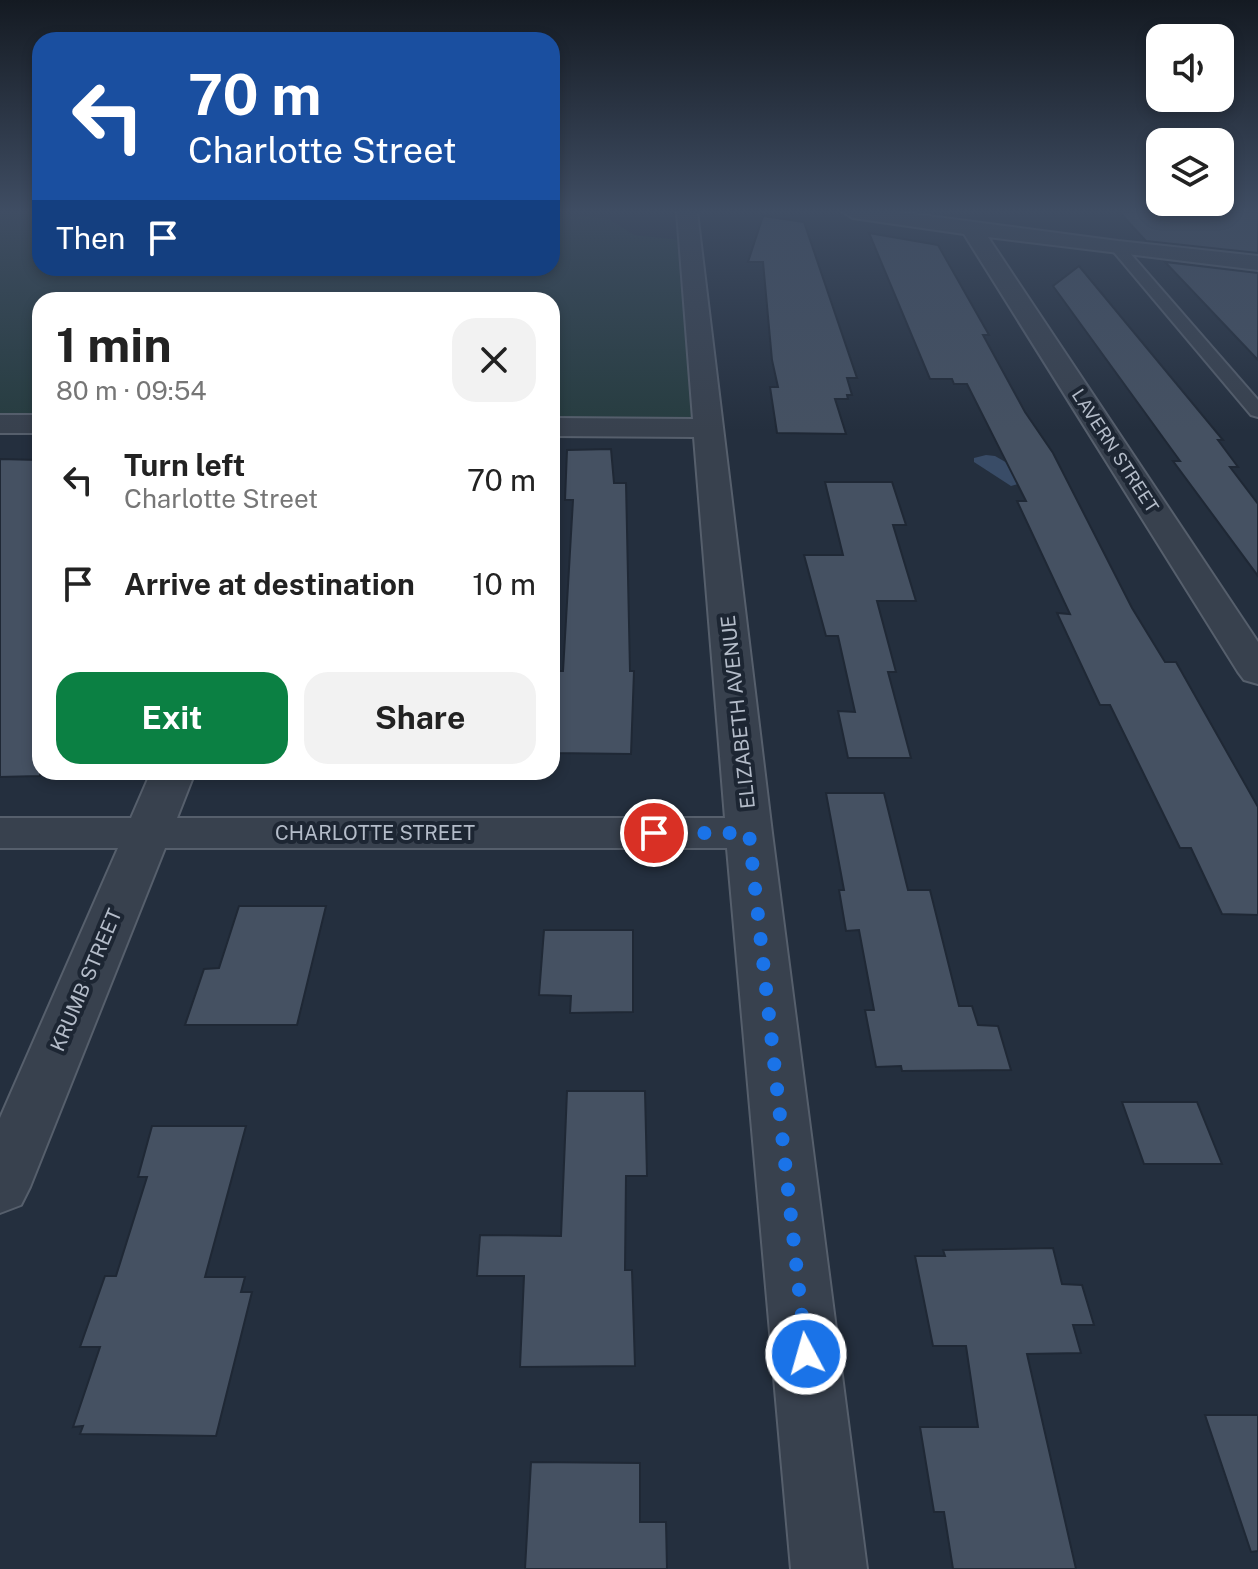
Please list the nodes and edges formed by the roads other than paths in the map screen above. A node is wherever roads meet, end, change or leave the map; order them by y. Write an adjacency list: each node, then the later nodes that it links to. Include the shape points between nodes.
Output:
1 (695, 285): 8 (street, ELIZABETH AVENUE)
2 (1014, 285): 9 (street, LAVERN STREET)
3 (1150, 285): 4 (lane)
4 (1258, 411)
5 (0, 424): 6 (street)
6 (32, 424)
7 (560, 427): 8 (street)
8 (710, 428): 13 (street, ELIZABETH AVENUE)
9 (1258, 672)
10 (170, 780): 12 (street, KRUMB STREET)
11 (0, 833): 12 (street, CHARLOTTE STREET)
12 (147, 833): 13 (street, CHARLOTTE STREET); 14 (street, KRUMB STREET)
13 (749, 833): 15 (street, ELIZABETH AVENUE)
14 (0, 1187)
15 (829, 1569)

